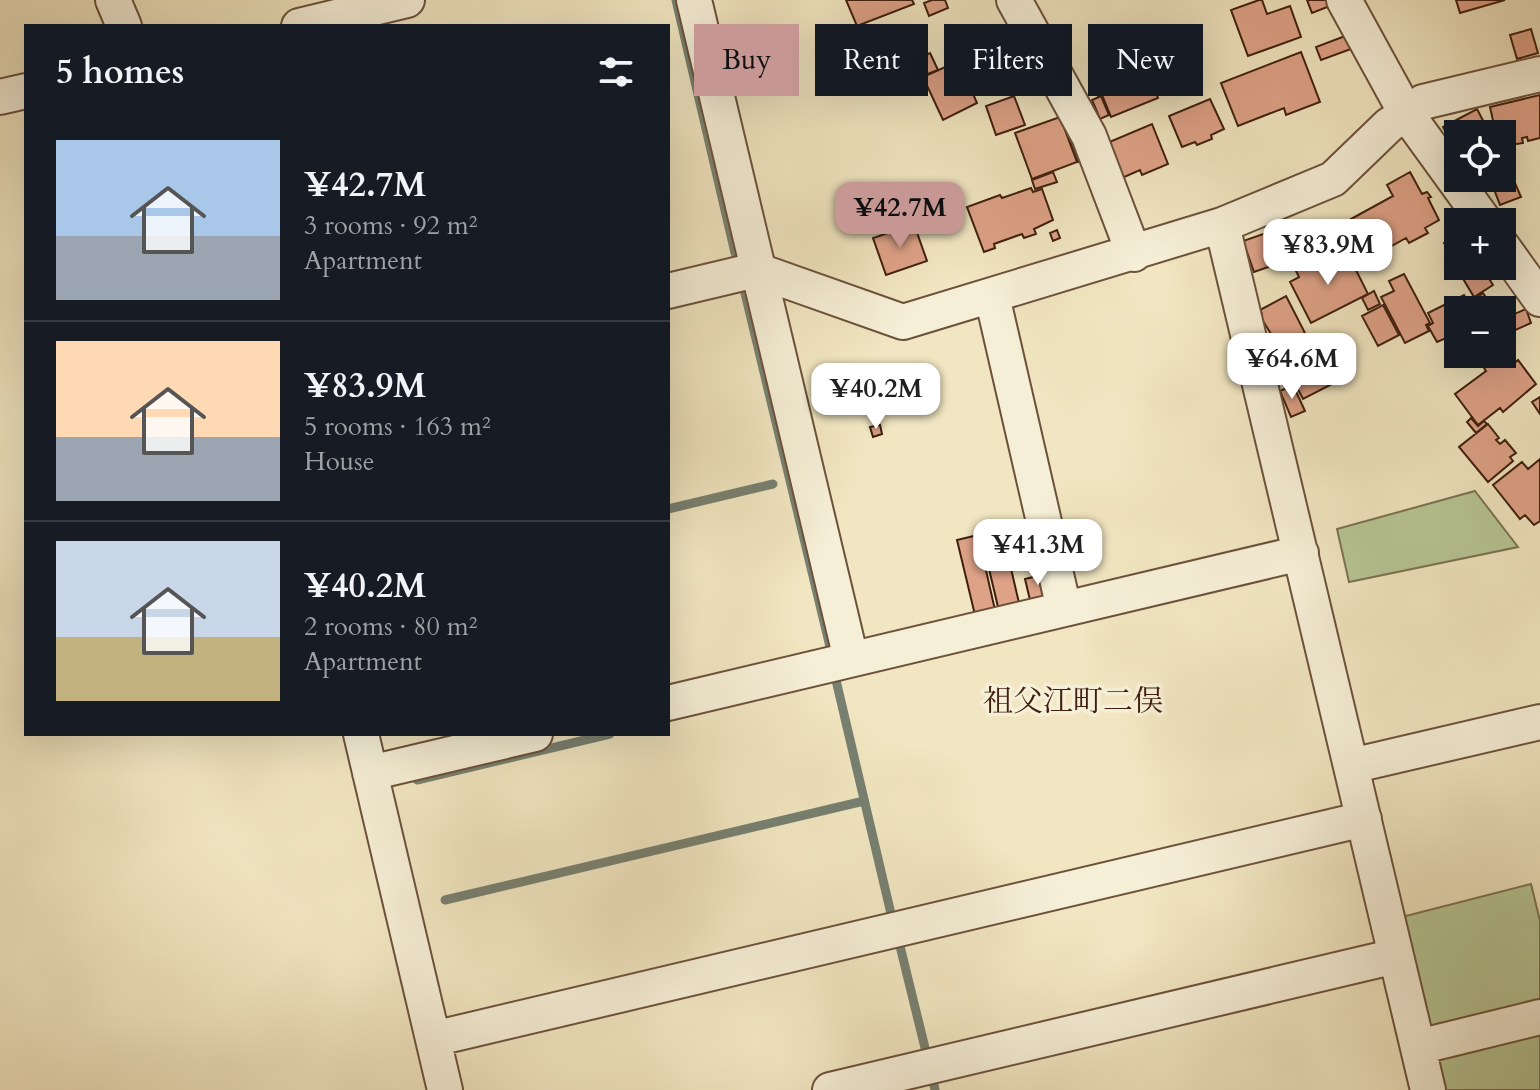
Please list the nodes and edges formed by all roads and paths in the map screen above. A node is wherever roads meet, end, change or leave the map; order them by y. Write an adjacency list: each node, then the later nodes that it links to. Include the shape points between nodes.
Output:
1 (113, 0): 6 (street)
2 (407, 0): 7 (street)
3 (694, 0): 16 (street)
4 (1014, 0): 14 (street, via 1089,136)
5 (1344, 0): 11 (street)
6 (123, 24)
7 (307, 24)
8 (1540, 74): 11 (street, via 1423,102)
9 (24, 91): 10 (street)
10 (0, 97)
11 (1406, 113): 12 (street); 13 (street, via 1333,179)
12 (1475, 208)
13 (1222, 225): 14 (street); 20 (street)
14 (1134, 254): 18 (street)
15 (1516, 266): 19 (street)
16 (756, 270): 17 (street); 18 (street, via 903,322); 22 (street)
17 (670, 291)
18 (992, 296): 21 (street)
19 (1540, 299)
20 (1301, 553): 21 (street); 27 (street)
21 (1064, 609): 22 (street)
22 (851, 659): 23 (street)
23 (670, 703)
24 (1540, 722): 27 (street)
25 (361, 736): 28 (street)
26 (527, 736): 28 (street)
27 (1351, 766): 29 (street)
28 (370, 773): 32 (street)
29 (1364, 819): 30 (street); 32 (street)
30 (1396, 956): 33 (street); 35 (street)
31 (1540, 1017): 33 (street)
32 (433, 1039): 34 (street)
33 (1418, 1047): 36 (street)
34 (445, 1090)
35 (830, 1090)
36 (1428, 1090)

